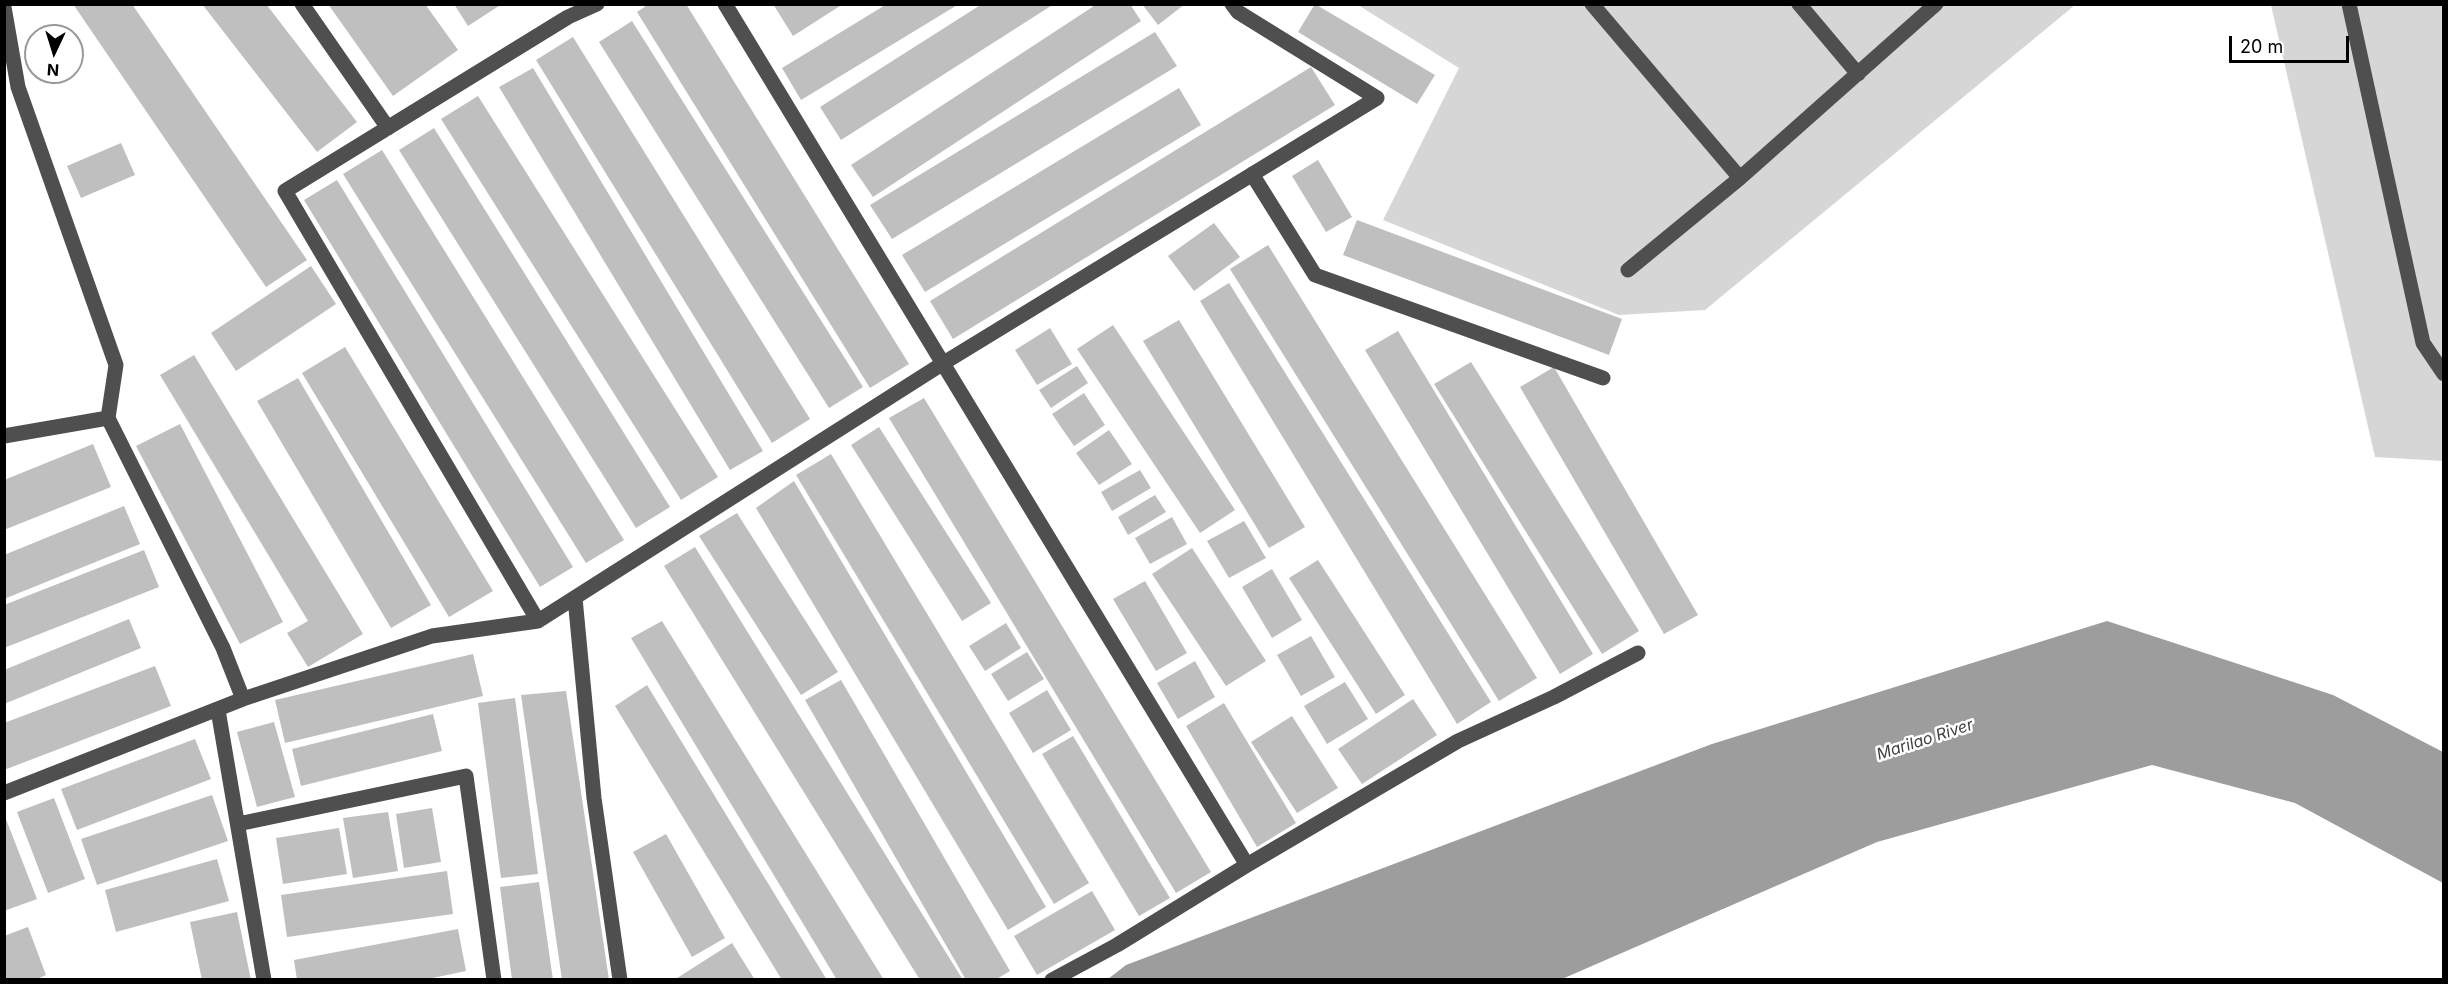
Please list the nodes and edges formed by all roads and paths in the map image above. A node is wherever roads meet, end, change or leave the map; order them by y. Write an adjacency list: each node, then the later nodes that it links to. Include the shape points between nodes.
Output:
1 (302, 4): 11 (street)
2 (597, 4): 11 (street, via 568,17)
3 (725, 4): 15 (street)
4 (1232, 4): 12 (street, via 1238,12 1377,98)
5 (1592, 4): 13 (street)
6 (1799, 4): 10 (street)
7 (1936, 4): 10 (street)
8 (2349, 4): 16 (street, via 2423,343)
9 (4, 7): 18 (street, via 18,87 116,365)
10 (1858, 74): 13 (street)
11 (388, 128): 21 (street, via 285,191)
12 (1252, 174): 15 (street); 17 (street, via 1315,275)
13 (1740, 178): 14 (street)
14 (1628, 270)
15 (942, 364): 20 (street); 27 (street)
16 (2444, 374)
17 (1603, 378)
18 (108, 418): 19 (street); 23 (street, via 223,648)
19 (4, 436)
20 (575, 598): 21 (street); 30 (street, via 594,798)
21 (538, 621): 23 (street, via 432,636)
22 (1638, 653): 27 (street, via 1458,741)
23 (243, 699): 24 (street)
24 (218, 710): 25 (street); 26 (street)
25 (4, 793)
26 (238, 824): 28 (street); 29 (street, via 466,776)
27 (1247, 865): 31 (street)
28 (264, 980)
29 (494, 980)
30 (620, 980)
31 (1052, 980)

